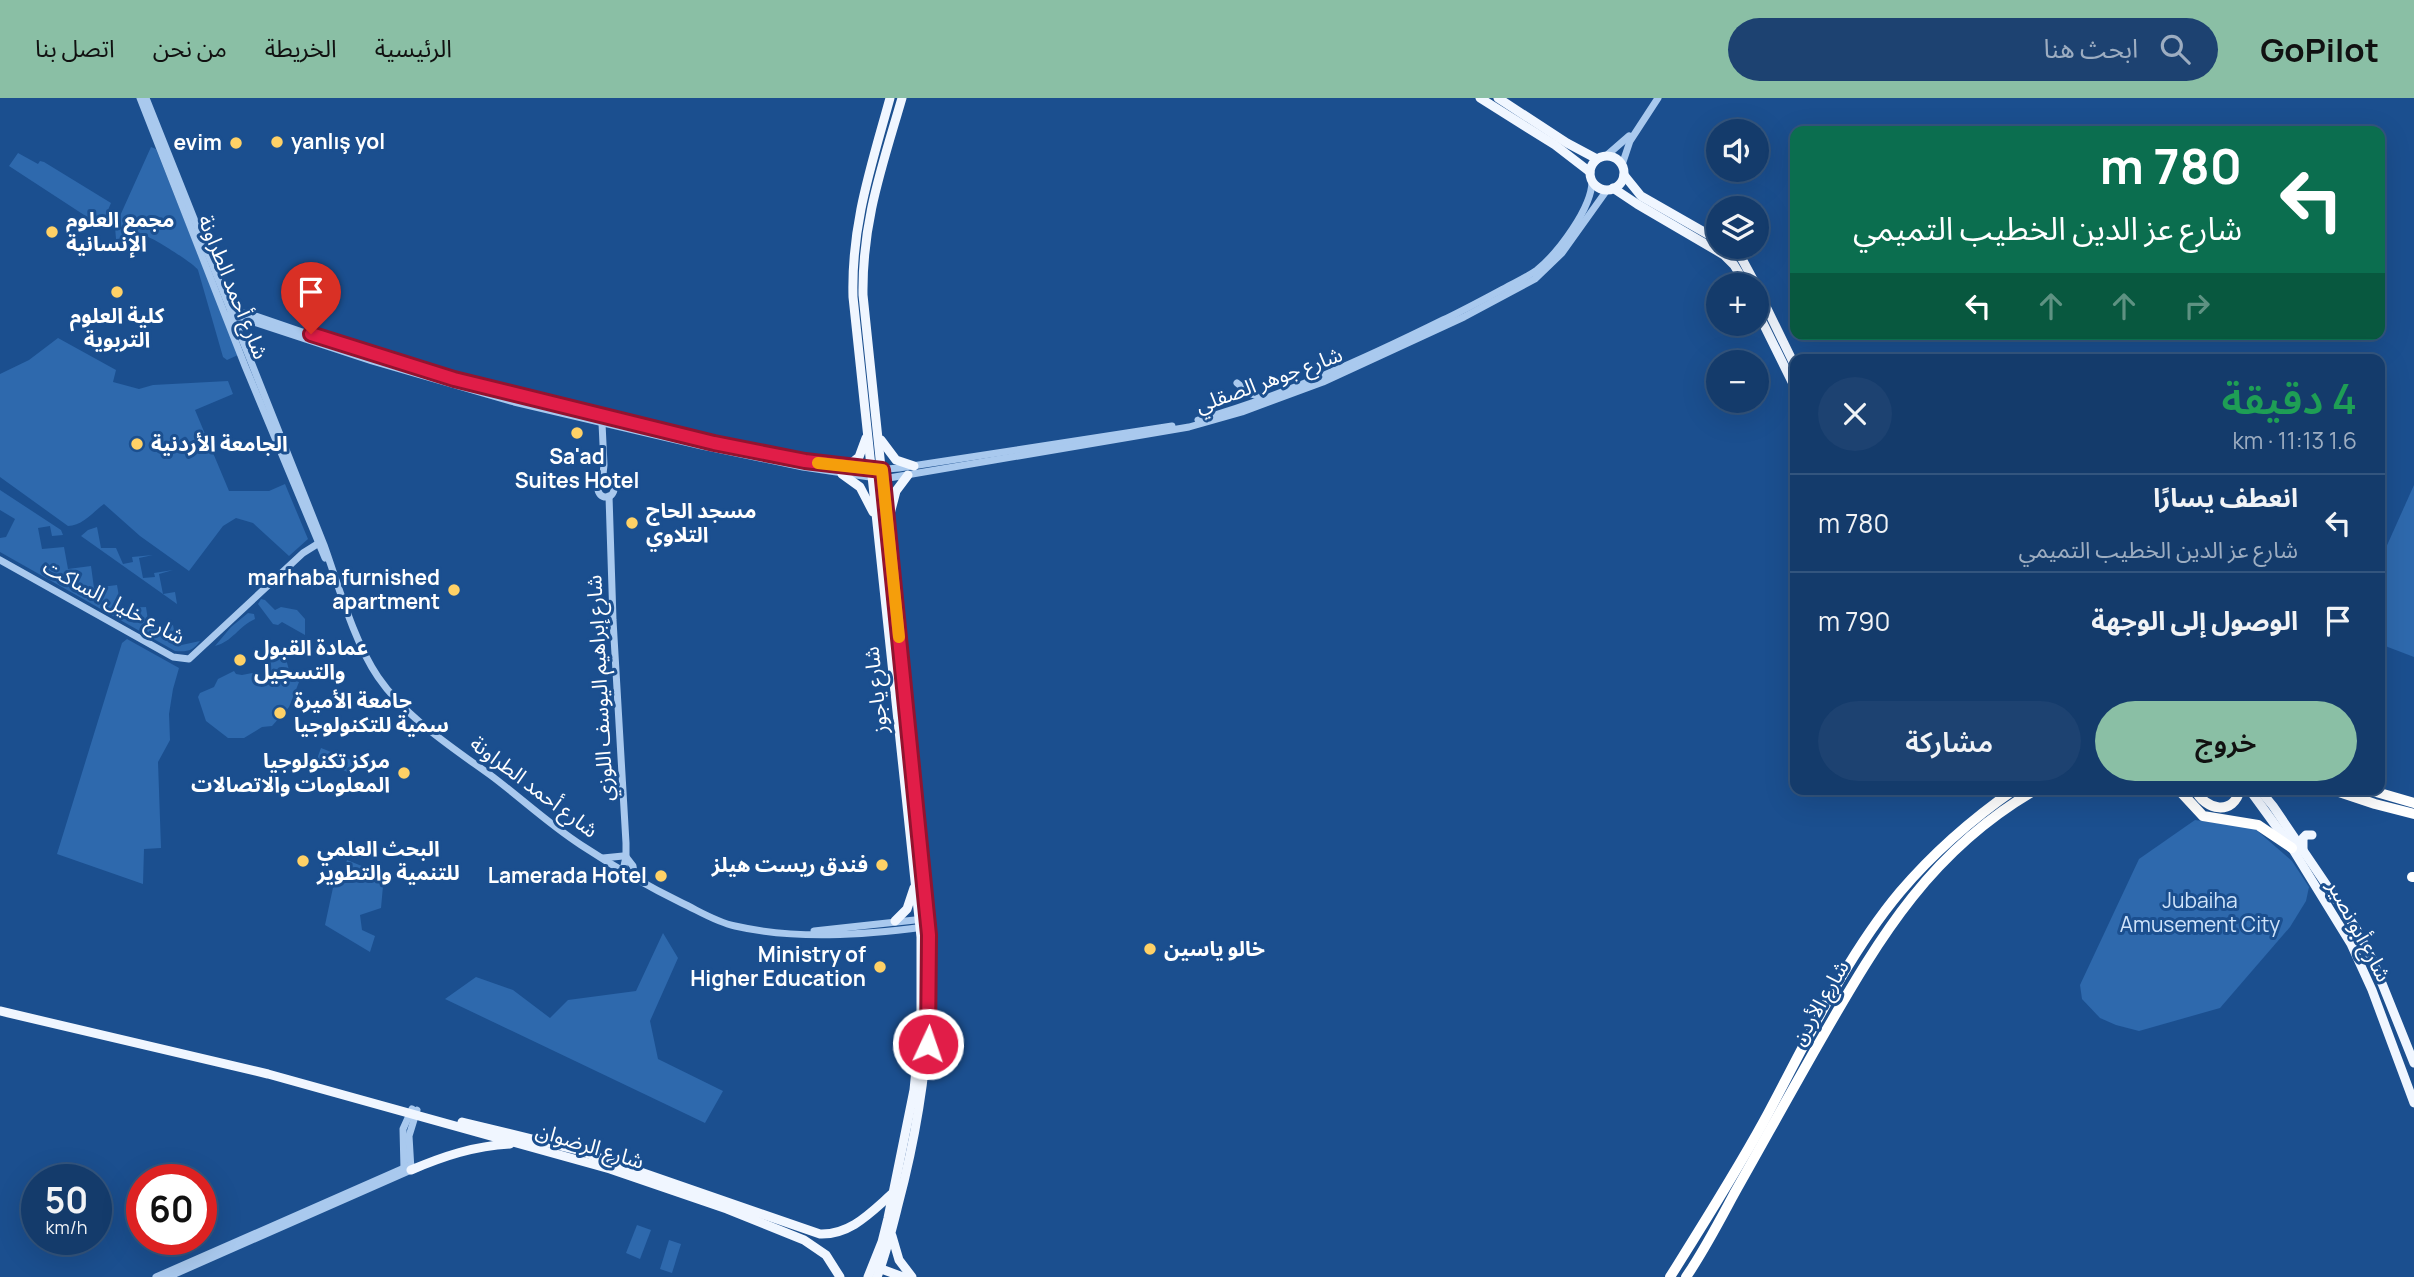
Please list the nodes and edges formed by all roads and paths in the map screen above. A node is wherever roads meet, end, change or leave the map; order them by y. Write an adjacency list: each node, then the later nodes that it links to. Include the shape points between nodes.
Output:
1 (140, 98): 17 (street, شارع أحمد الطراونة)
2 (146, 98): 14 (street, شارع أحمد الطراونة)
3 (890, 98): 25 (main road, شارع ياجوز, via 860,204 853,257)
4 (902, 98): 26 (main road, شارع ياجوز, via 873,197 864,247 863,295)
5 (1480, 98): 10 (main road, via 1555,145)
6 (1498, 98): 8 (main road, via 1567,142)
7 (1657, 98): 8 (street, via 1629,136); 9 (street, via 1630,141)
8 (1602, 157): 9 (main road, via 1614,157); 10 (main road)
9 (1623, 170): 11 (main road, via 1620,183); 12 (main road, via 1641,196)
10 (1591, 176): 11 (main road, via 1601,188); 23 (street, شارع جوهر الصقلي, via 1590,196 1581,214 1551,257 1532,273 1410,337)
11 (1610, 189): 13 (main road, via 1724,255); 31 (street, شارع جوهر الصقلي, via 1562,253 1535,279 1323,382 1189,427)
12 (1706, 233)
13 (1739, 273)
14 (225, 298): 16 (street); 17 (street, شارع أحمد الطراونة)
15 (1769, 313): 20 (main road)
16 (247, 316): 17 (street); 18 (street); 24 (street, via 458,387); 28 (street, via 454,379)
17 (230, 318): 18 (street, شارع أحمد الطراونة); 36 (street, شارع أحمد الطراونة)
18 (237, 330): 36 (street, شارع أحمد الطراونة)
19 (1769, 335): 21 (main road)
20 (1790, 356)
21 (1790, 378)
22 (1237, 383): 23 (street)
23 (1265, 398): 27 (street, شارع جوهر الصقلي, via 1183,424)
24 (602, 423): 28 (street, via 702,446); 32 (street)
25 (867, 429): 28 (main road, via 860,454); 29 (main road, شارع ياجوز)
26 (879, 437): 27 (main road, via 893,458); 30 (main road, شارع ياجوز)
27 (914, 466): 30 (street, شارع جوهر الصقلي)
28 (844, 470): 29 (street); 34 (main road, via 860,487)
29 (871, 474): 30 (street); 34 (main road, شارع ياجوز)
30 (883, 474): 31 (street, شارع جوهر الصقلي); 35 (main road, شارع ياجوز)
31 (908, 475): 35 (main road, via 893,499)
32 (606, 482): 33 (street, via 599,488); 33 (street, via 614,490)
33 (606, 496): 52 (street, شارع إبراهيم اليوسف اللوزي)
34 (877, 520): 56 (main road, شارع ياجوز)
35 (888, 533): 58 (main road, شارع ياجوز)
36 (321, 544): 37 (street, شارع خليل الساكت, via 303,553 189,659 173,657); 53 (street, شارع أحمد الطراونة, via 366,655 385,686 420,722)
37 (0, 560)
38 (2007, 795): 79 (highway, شارع الأردن, via 1955,835 1881,916)
39 (2028, 795): 80 (highway, شارع الأردن, via 1948,856 1889,926)
40 (2184, 795): 50 (highway, via 2203,816 2258,825)
41 (2199, 795): 42 (highway, via 2204,803 2218,807 2233,804)
42 (2237, 795)
43 (2253, 795): 50 (main road, شارع أبو نصير)
44 (2263, 795): 51 (main road, شارع أبو نصير)
45 (2348, 795): 48 (highway)
46 (2385, 795): 47 (highway)
47 (2414, 803)
48 (2414, 814)
49 (2312, 835): 51 (main road, via 2302,838)
50 (2292, 848): 62 (main road, شارع أبو نصير, via 2351,944)
51 (2304, 854): 61 (main road, شارع أبو نصير, via 2357,930)
52 (625, 855): 53 (street); 54 (street, شارع إبراهيم اليوسف اللوزي); 55 (street)
53 (602, 858): 54 (street, شارع أحمد الطراونة)
54 (621, 869): 55 (street, شارع أحمد الطراونة)
55 (635, 878): 59 (street, شارع أحمد الطراونة, via 727,924)
56 (915, 886): 57 (main road, via 906,909); 58 (main road, شارع ياجوز)
57 (895, 921): 58 (street, شارع أحمد الطراونة); 59 (street, شارع أحمد الطراونة)
58 (924, 923): 59 (street, شارع أحمد الطراونة, via 877,934); 69 (main road, شارع ياجوز, via 920,1046); 70 (main road, شارع ياجوز, via 930,999 925,1080)
59 (803, 933)
60 (0, 1011): 64 (main road, شارع الرضوان)
61 (2414, 1063)
62 (2410, 1083): 63 (main road, شارع أبو نصير)
63 (2414, 1102)
64 (413, 1112): 65 (main road, شارع الرضوان); 66 (main road, شارع الرضوان, via 501,1131); 67 (street, via 403,1129)
65 (521, 1144): 66 (main road, شارع الرضوان); 67 (main road, via 487,1145)
66 (611, 1165): 68 (main road)
67 (407, 1168): 73 (street); 74 (street)
68 (631, 1172): 71 (main road); 71 (main road, شارع الرضوان, via 796,1237)
69 (894, 1192): 71 (main road, via 866,1219); 72 (main road, شارع ياجوز)
70 (891, 1230): 72 (main road, شارع ياجوز); 78 (main road, via 899,1260)
71 (812, 1238): 75 (main road)
72 (877, 1270): 76 (main road, شارع ياجوز); 77 (main road)
73 (156, 1277)
74 (168, 1277)
75 (840, 1277)
76 (869, 1277)
77 (904, 1277)
78 (912, 1277)
79 (1670, 1277)
80 (1686, 1277)

